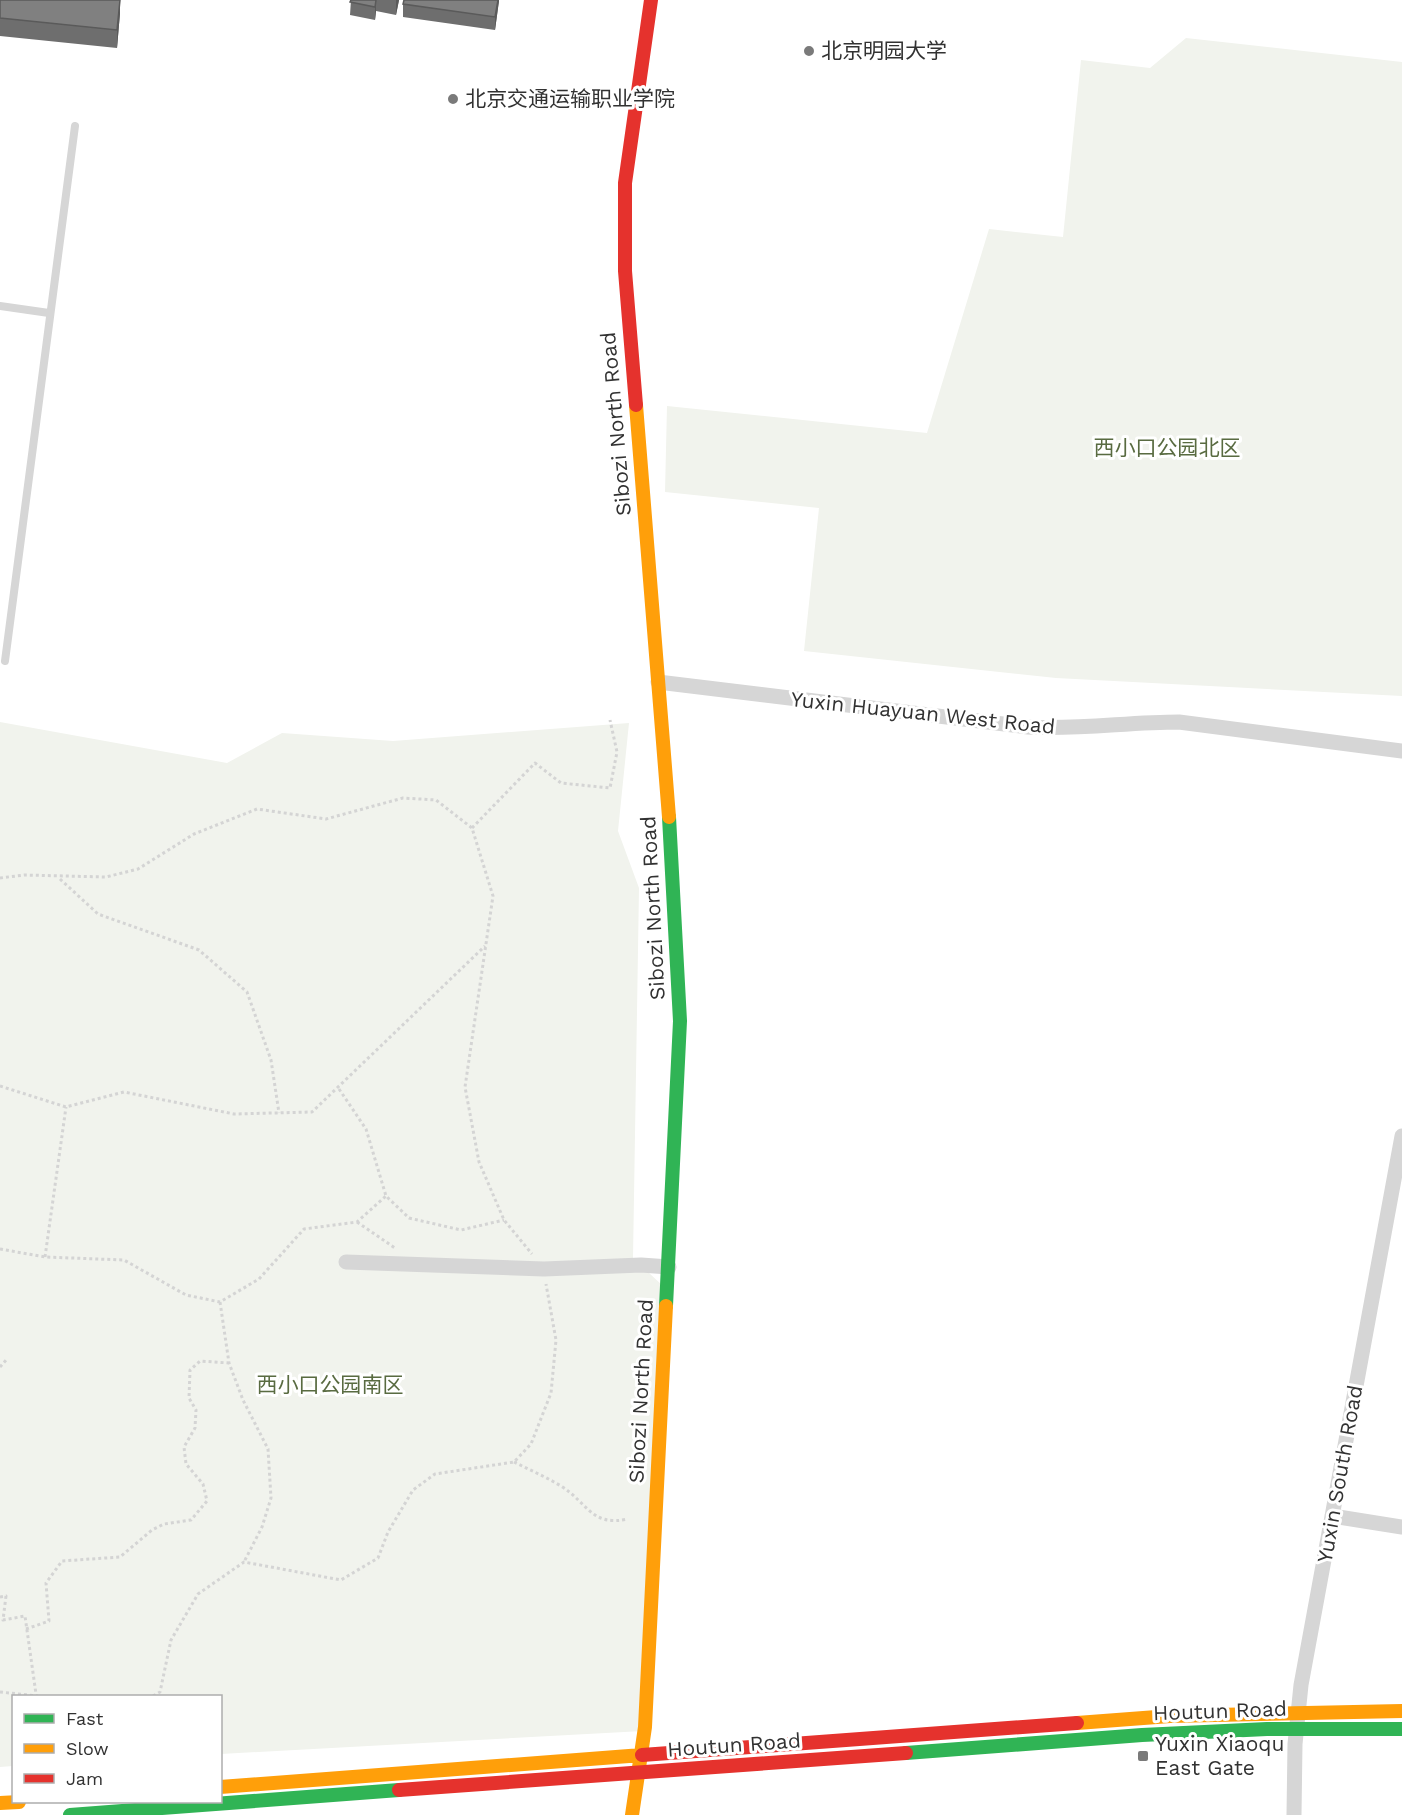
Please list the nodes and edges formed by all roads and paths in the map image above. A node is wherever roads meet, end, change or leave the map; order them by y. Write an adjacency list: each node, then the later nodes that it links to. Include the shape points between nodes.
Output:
1 (651, 0): 6 (main road, Sibozi North Road, via 630,141 624,224)
2 (75, 126): 4 (lane)
3 (0, 306): 4 (lane)
4 (49, 313): 5 (lane)
5 (5, 661)
6 (658, 682): 8 (street, Yuxin Huayuan West Road, via 1028,727 1179,722); 25 (main road, Sibozi North Road, via 680,1021)
7 (610, 720): 9 (path, via 617,752 610,788 561,783 535,763)
8 (1402, 751)
9 (472, 828): 11 (path, via 436,800 403,798 326,819 257,809 194,834 138,869 106,877); 12 (path, via 493,896)
10 (0, 878): 11 (path)
11 (58, 878): 16 (path, via 98,914 199,950 247,992 271,1060)
12 (486, 945): 14 (path); 19 (path, via 465,1087 479,1162)
13 (0, 1086): 15 (path)
14 (339, 1089): 16 (path, via 312,1112); 18 (path, via 366,1130)
15 (66, 1107): 16 (path, via 124,1092 234,1114); 22 (path)
16 (279, 1113)
17 (1402, 1136): 32 (street, Yuxin South Road)
18 (386, 1196): 19 (path, via 409,1218 461,1230); 20 (path)
19 (504, 1220): 26 (path)
20 (357, 1222): 24 (path, via 397,1249); 27 (path, via 304,1229 259,1279)
21 (0, 1249): 22 (path)
22 (45, 1257): 27 (path, via 123,1260 186,1295)
23 (346, 1262): 24 (street)
24 (401, 1264): 26 (street)
25 (669, 1267): 26 (street); 45 (main road, Sibozi North Road)
26 (544, 1269): 31 (path, via 556,1340 551,1393 531,1444)
27 (220, 1302): 29 (path)
28 (7, 1359): 30 (path)
29 (229, 1363): 35 (path, via 268,1449 271,1498); 37 (path, via 200,1361 190,1370 189,1398 196,1410 195,1428 184,1447 186,1464 203,1484 207,1501 191,1520 152,1530 120,1557 62,1562 46,1583 49,1621)
30 (0, 1367)
31 (514, 1462): 33 (path, via 562,1486 598,1519); 35 (path, via 435,1474 413,1490 388,1532 378,1558 341,1580)
32 (1332, 1516): 34 (street); 42 (street, Yuxin South Road)
33 (628, 1519)
34 (1402, 1527)
35 (244, 1562): 40 (path, via 198,1594 171,1640 160,1692)
36 (0, 1597): 37 (path, via 6,1596 3,1620 25,1616)
37 (26, 1629): 39 (path)
38 (0, 1692): 39 (path)
39 (37, 1695)
40 (155, 1695)
41 (1402, 1711): 42 (main road, Houtun Road)
42 (1298, 1712): 43 (street, Yuxin South Road); 45 (main road, Houtun Road, via 1193,1715)
43 (1296, 1729): 44 (main road, Houtun Road); 46 (main road, Houtun Road, via 1142,1735); 53 (street, Yuxin South Road)
44 (1402, 1729)
45 (642, 1755): 46 (main road, Sibozi North Road); 47 (main road, Houtun Road)
46 (639, 1773): 48 (main road, Houtun Road); 52 (main road, Sibozi North Road)
47 (222, 1786)
48 (222, 1802)
49 (209, 1803): 50 (main road, Houtun Road)
50 (109, 1810): 51 (main road, Houtun Road)
51 (70, 1815)
52 (632, 1815)
53 (1294, 1815)

